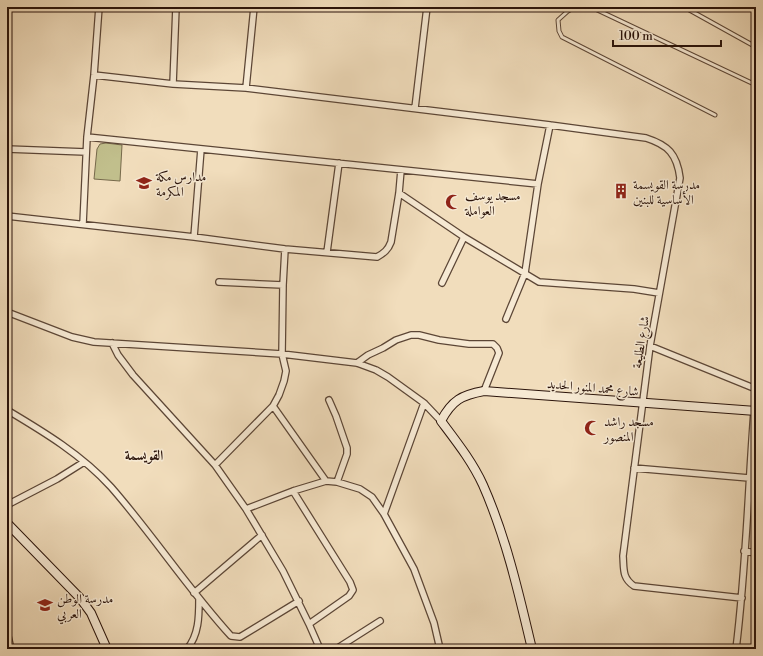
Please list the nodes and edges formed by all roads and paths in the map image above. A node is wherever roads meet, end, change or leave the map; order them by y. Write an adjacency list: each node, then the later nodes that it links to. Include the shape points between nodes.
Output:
1 (99, 7): 9 (street)
2 (176, 7): 10 (street)
3 (254, 7): 12 (street)
4 (426, 7): 13 (street)
5 (575, 7): 14 (lane, via 558,20 562,37)
6 (591, 7): 11 (lane)
7 (684, 7): 8 (lane)
8 (756, 47)
9 (94, 75): 10 (street); 16 (street)
10 (173, 84): 12 (street)
11 (756, 85)
12 (246, 88): 13 (street)
13 (415, 108): 15 (street)
14 (715, 115)
15 (550, 125): 22 (street); 34 (street, شارع الطليعة, via 646,138 666,147 674,156 680,178)
16 (87, 137): 18 (street); 19 (street)
17 (7, 149): 19 (street)
18 (201, 149): 20 (street); 26 (street)
19 (86, 152): 25 (street)
20 (339, 163): 21 (street); 29 (street)
21 (401, 170): 22 (street); 23 (street)
22 (538, 184): 30 (street)
23 (400, 193): 27 (street); 29 (street, via 391,242 384,253 377,256)
24 (7, 216): 25 (street)
25 (82, 224): 26 (street)
26 (194, 237): 28 (street)
27 (464, 237): 30 (street); 32 (street)
28 (285, 249): 29 (street); 33 (street)
29 (327, 252)
30 (525, 273): 34 (street, via 539,282); 36 (street)
31 (219, 282): 33 (street)
32 (442, 284)
33 (283, 285): 39 (street)
34 (659, 293): 38 (street, شارع الطليعة)
35 (7, 312): 37 (street, via 72,337)
36 (506, 319)
37 (112, 343): 39 (street); 52 (street, via 133,375)
38 (650, 346): 41 (street); 46 (street, شارع الطليعة)
39 (282, 354): 40 (street); 47 (street, via 286,371 280,395)
40 (357, 363): 42 (street, via 396,340 411,335 469,344 493,344 499,353); 45 (street, via 376,370)
41 (756, 389)
42 (484, 391): 46 (street, شارع محمد المنور الحديد); 50 (street, شارع محمد المنور الحديد, via 466,394 453,402)
43 (756, 398): 49 (street)
44 (329, 400): 56 (street, via 347,448)
45 (424, 403): 50 (street); 60 (street)
46 (642, 404): 49 (street, شارع محمد المنور الحديد); 53 (street, شارع الطليعة)
47 (274, 406): 52 (street); 55 (street)
48 (7, 410): 51 (street, via 36,427)
49 (755, 411): 54 (street)
50 (441, 421): 78 (street, via 463,450 483,485 508,557)
51 (84, 462): 58 (street); 65 (street, via 110,487)
52 (215, 464): 59 (street)
53 (634, 468): 54 (street); 66 (street, شارع الطليعة, via 623,556 627,582 634,586)
54 (749, 478): 63 (street)
55 (326, 481): 56 (street); 57 (street)
56 (337, 482): 60 (street, via 360,489 372,497)
57 (293, 491): 59 (street); 70 (street, via 350,582 352,590 349,596)
58 (7, 504)
59 (246, 508): 62 (street)
60 (384, 514): 77 (street, via 423,589)
61 (7, 523): 73 (street, via 80,598 91,613)
62 (262, 535): 65 (street); 68 (street)
63 (744, 551): 64 (street); 66 (street)
64 (756, 553)
65 (194, 593): 67 (street)
66 (742, 598): 79 (street)
67 (199, 599): 68 (street, via 234,638 246,634); 74 (street, via 197,631)
68 (298, 601): 70 (street)
69 (380, 621): 76 (street)
70 (309, 624): 75 (street)
71 (7, 632): 72 (street)
72 (11, 649)
73 (107, 649)
74 (187, 649)
75 (320, 649)
76 (336, 649)
77 (440, 649)
78 (532, 649)
79 (736, 649)

